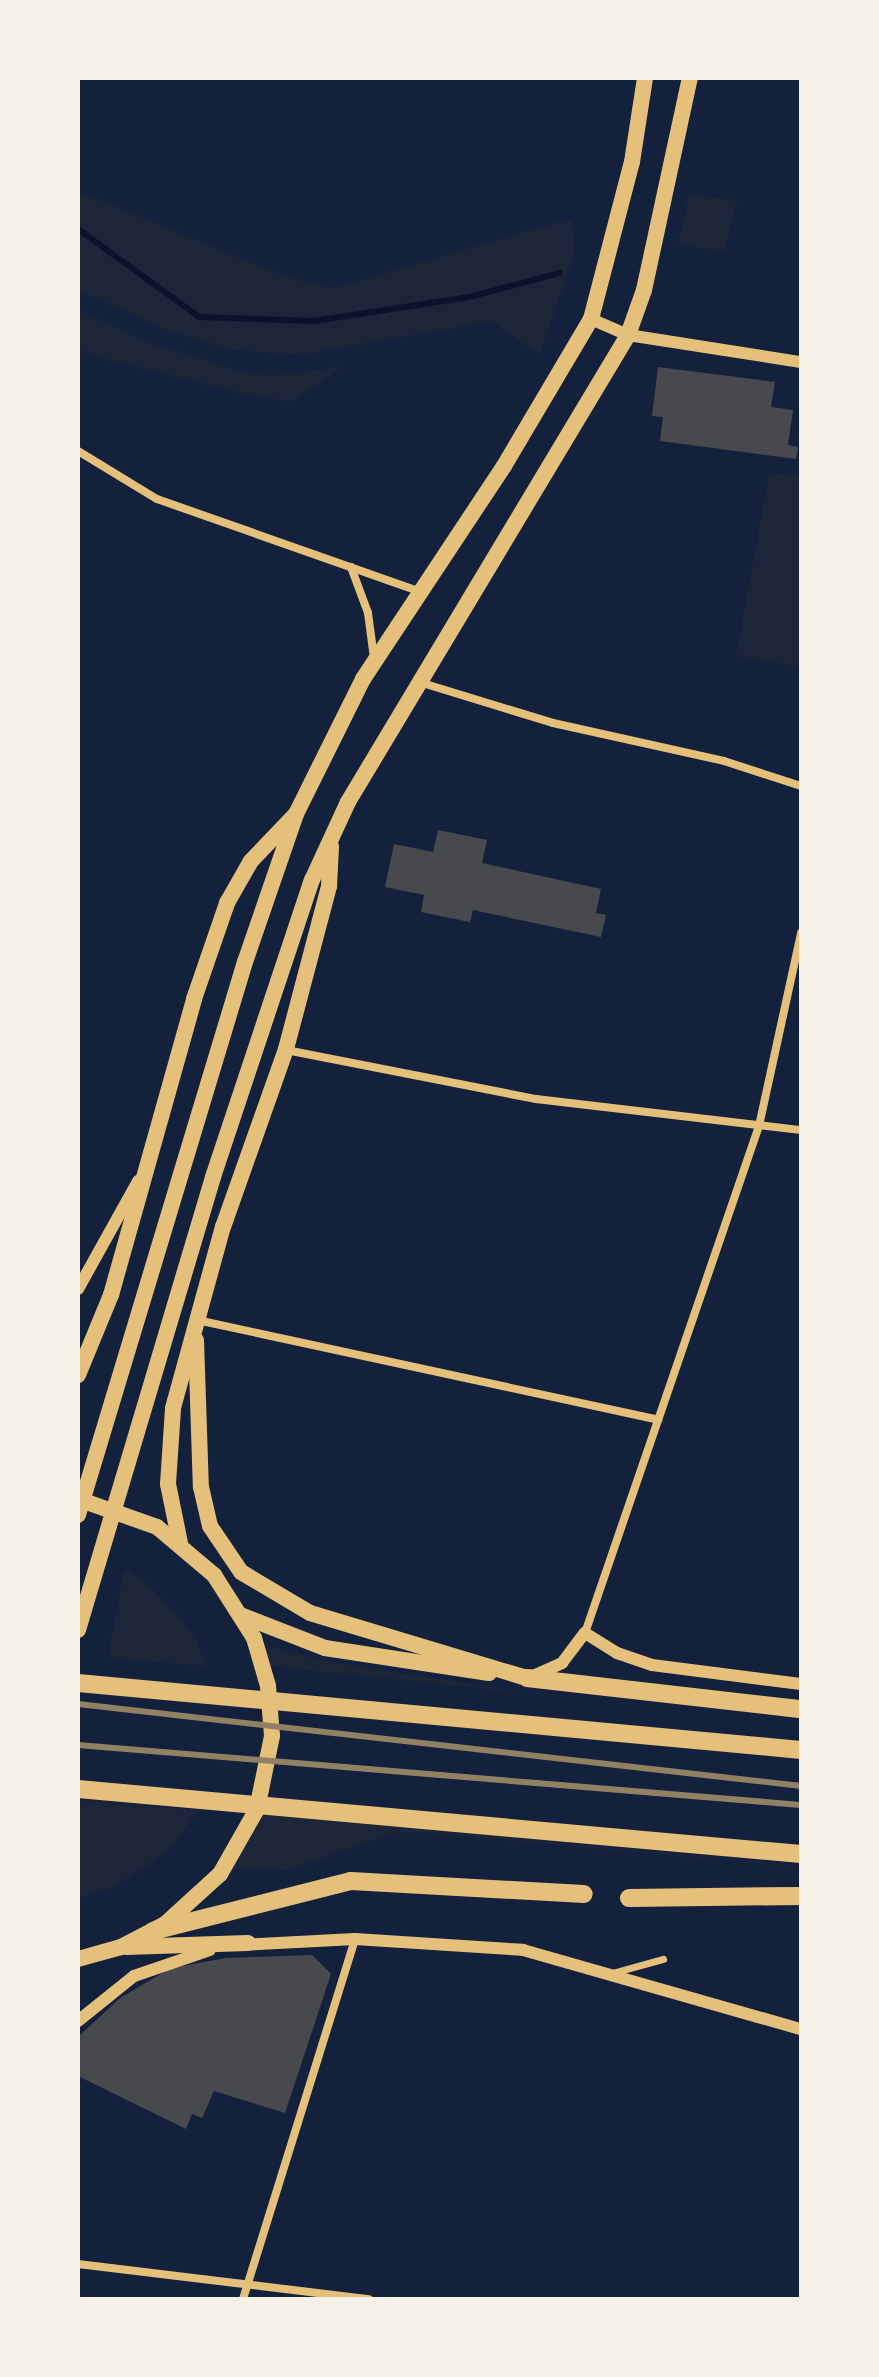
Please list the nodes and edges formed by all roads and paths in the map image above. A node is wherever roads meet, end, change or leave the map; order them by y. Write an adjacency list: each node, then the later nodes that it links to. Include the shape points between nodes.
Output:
1 (645, 78): 3 (main road, via 632,162)
2 (690, 78): 4 (main road, via 644,290)
3 (591, 319): 4 (street); 8 (main road)
4 (628, 335): 5 (street); 10 (main road)
5 (800, 363)
6 (78, 451): 7 (street, via 157,499)
7 (351, 567): 8 (street); 9 (street, via 368,613)
8 (421, 592): 9 (main road)
9 (374, 662): 12 (main road)
10 (418, 682): 11 (street, via 553,723 724,761); 13 (main road)
11 (801, 786)
12 (296, 814): 18 (main road, via 251,861 227,903); 24 (main road, via 245,962)
13 (331, 836): 15 (main road, via 329,886); 27 (main road, via 277,972)
14 (801, 933): 16 (street)
15 (286, 1049): 16 (street, via 536,1099); 20 (main road)
16 (759, 1126): 17 (street); 22 (street)
17 (801, 1130)
18 (145, 1168): 19 (street); 21 (main road, via 111,1295)
19 (78, 1289)
20 (196, 1320): 22 (street); 25 (main road, via 168,1443); 29 (main road, via 201,1487 210,1526 241,1572 310,1613)
21 (78, 1375)
22 (658, 1420): 28 (street)
23 (78, 1499): 25 (main road, via 135,1516)
24 (78, 1515)
25 (174, 1539): 26 (main road, via 214,1575)
26 (243, 1616): 29 (main road, via 335,1650); 39 (main road, via 268,1686 269,1764 257,1809 220,1874)
27 (78, 1630)
28 (585, 1633): 29 (street, via 562,1663); 31 (street, via 617,1653 652,1665)
29 (527, 1678): 32 (highway)
30 (78, 1683): 33 (highway)
31 (801, 1684)
32 (801, 1709)
33 (801, 1750)
34 (78, 1789): 35 (highway)
35 (801, 1854)
36 (584, 1894): 39 (highway, via 351,1881)
37 (801, 1896): 38 (highway)
38 (629, 1898)
39 (153, 1931): 42 (main road)
40 (355, 1939): 41 (street); 47 (street, via 511,1949); 51 (street)
41 (248, 1943): 42 (main road); 48 (street, via 164,1962 112,1991)
42 (121, 1947): 43 (main road)
43 (97, 1955): 44 (main road); 46 (main road)
44 (78, 1959)
45 (663, 1959): 47 (street)
46 (78, 1966)
47 (612, 1973): 49 (street)
48 (78, 2021)
49 (801, 2029)
50 (78, 2264): 51 (street)
51 (249, 2281): 52 (street); 53 (street)
52 (243, 2299)
53 (369, 2299)

